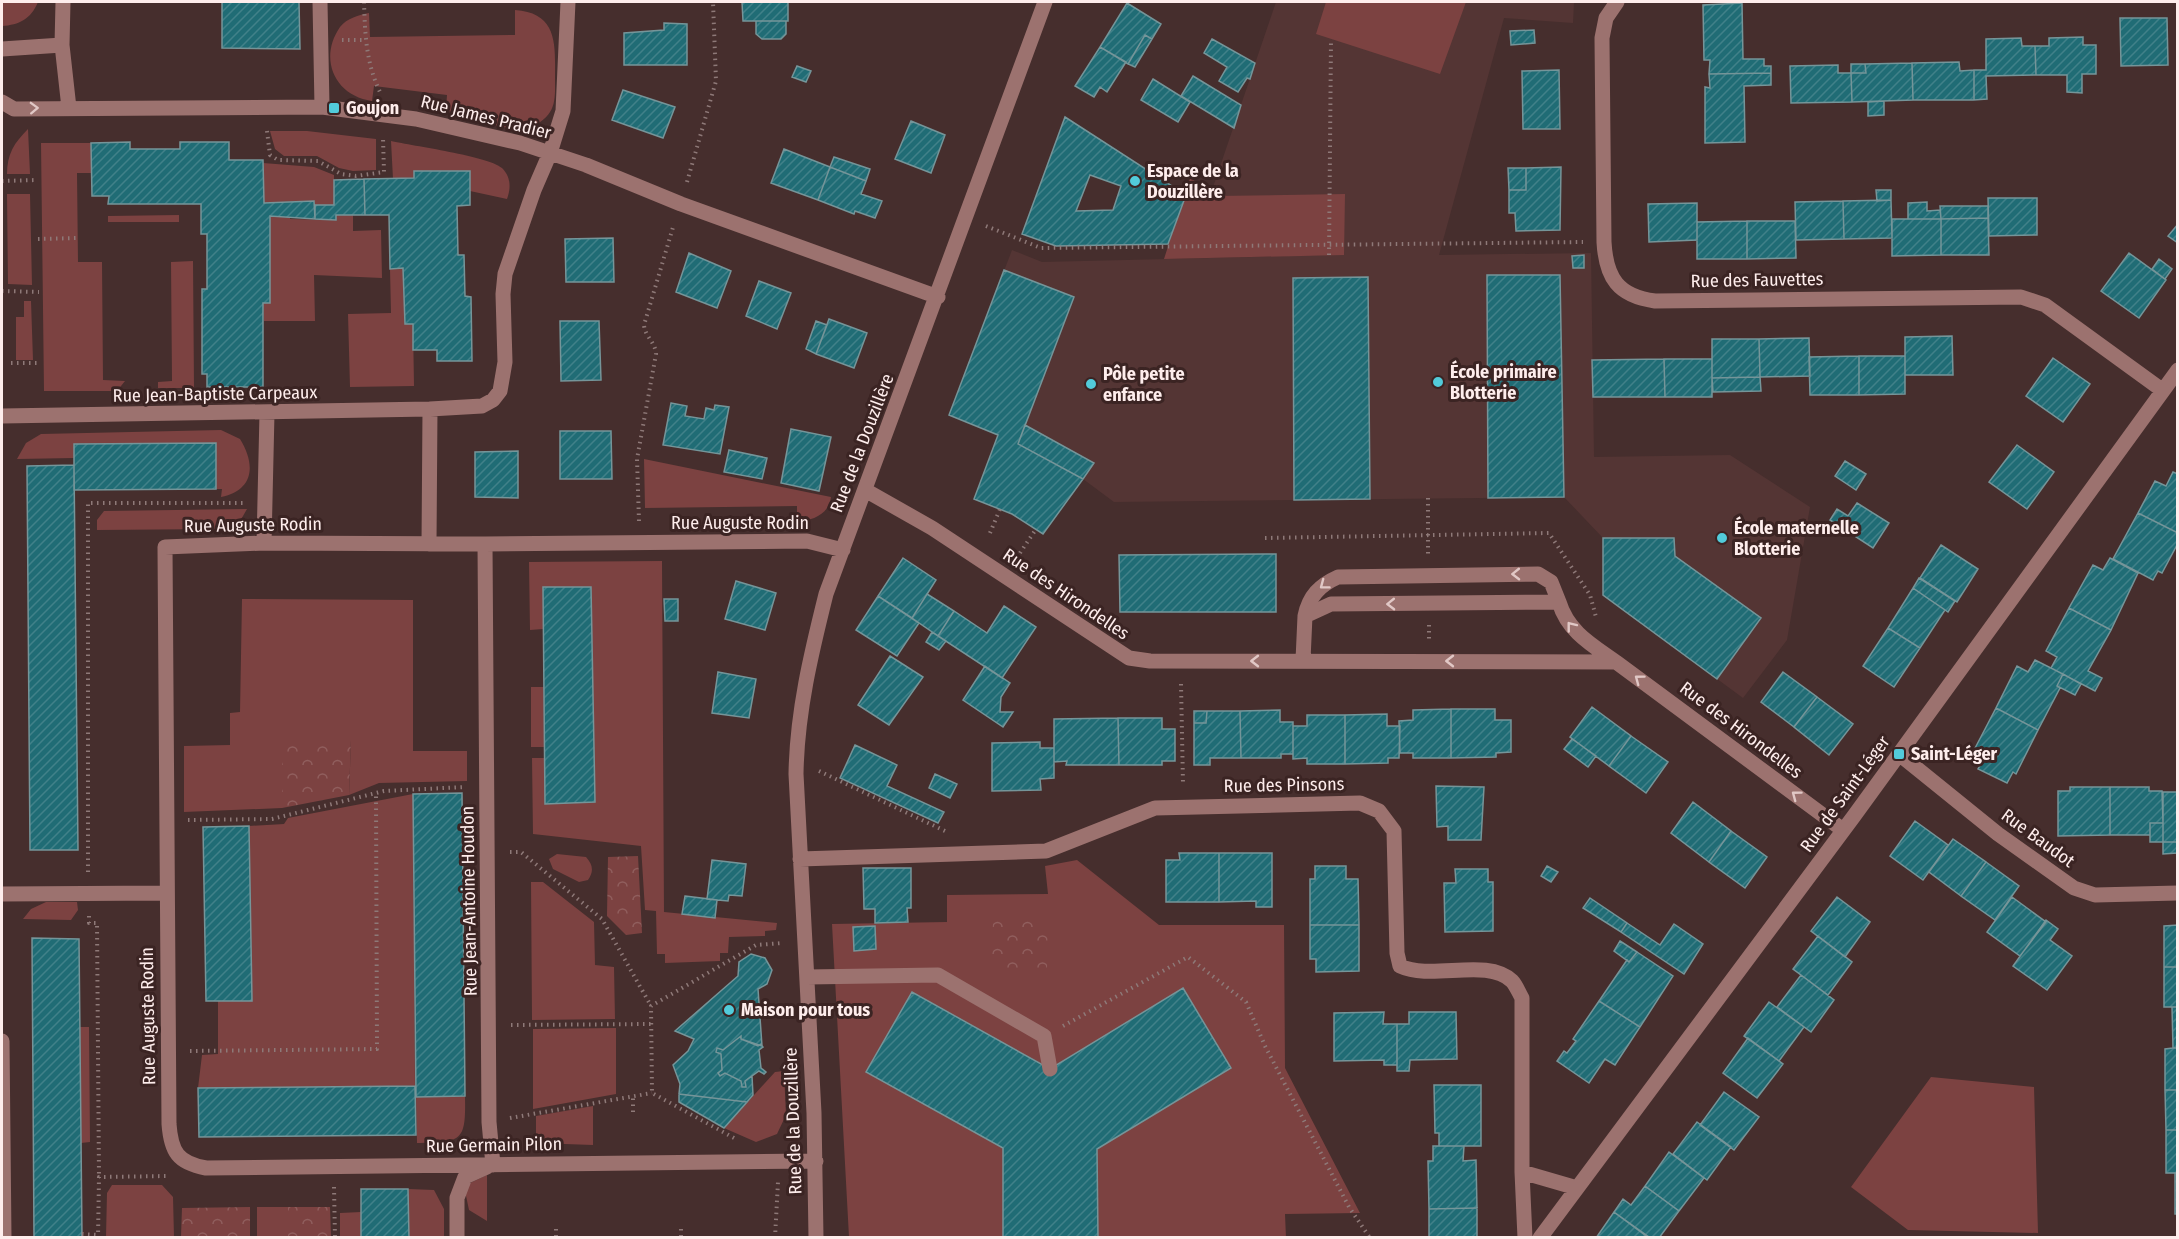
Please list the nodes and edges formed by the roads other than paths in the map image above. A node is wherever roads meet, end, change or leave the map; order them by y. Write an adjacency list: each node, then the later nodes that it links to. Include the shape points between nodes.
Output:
1 (63, 2): 6 (street)
2 (320, 2): 9 (street)
3 (565, 2): 11 (street, Rue Jean-Baptiste Carpeaux, via 566,84 563,111)
4 (1045, 2): 12 (street, Rue de la Douzillère)
5 (1617, 2): 14 (street, Rue des Fauvettes, via 1606,18 1602,38 1605,260 1616,284 1639,299 1655,301 2033,299)
6 (62, 45): 7 (street); 10 (street)
7 (2, 49)
8 (2, 102): 10 (street, Rue James Pradier, one-way to 10, via 14,109)
9 (322, 107): 10 (street, Rue James Pradier); 11 (street, Rue James Pradier, via 383,114)
10 (69, 108)
11 (550, 153): 12 (street, Rue James Pradier); 15 (street, Rue Jean-Baptiste Carpeaux, via 505,274 505,362 500,391 482,406)
12 (938, 297): 18 (street, Rue de la Douzillère)
13 (2178, 370): 14 (street, Rue de Saint-Léger)
14 (2162, 390): 27 (street, Rue de Saint-Léger)
15 (430, 409): 16 (street, Rue Jean-Baptiste Carpeaux); 20 (street)
16 (267, 413): 17 (street, Rue Jean-Baptiste Carpeaux); 19 (street)
17 (2, 416)
18 (865, 490): 22 (street, Rue de la Douzillère); 25 (street, Rue des Hirondelles, one-way to 18, via 1140,660 1121,654 932,528)
19 (264, 543): 20 (street, Rue Auguste Rodin); 30 (street, Rue Auguste Rodin, via 165,547)
20 (429, 544): 21 (street, Rue Auguste Rodin)
21 (485, 544): 22 (street, Rue Auguste Rodin, via 807,541); 38 (street, Rue Jean-Antoine Houdon, via 489,1122)
22 (843, 550): 29 (street, Rue de la Douzillère, via 826,594 807,673 796,744)
23 (1559, 602): 24 (street, one-way to 24, via 1331,604); 24 (street, Rue des Hirondelles, one-way to 24, via 1551,582 1538,574 1338,577 1314,594); 26 (street, Rue des Hirondelles, one-way to 23, via 1577,633 1567,622)
24 (1305, 616): 25 (street, Rue des Hirondelles)
25 (1302, 660): 26 (street, Rue des Hirondelles, one-way to 25)
26 (1616, 662): 28 (street, Rue des Hirondelles, one-way to 26)
27 (1899, 754): 28 (street, Rue de Saint-Léger); 31 (street, Rue Baudot, via 1998,834 2074,888 2095,895)
28 (1843, 830): 40 (street, Rue de Saint-Léger)
29 (800, 859): 33 (street, Rue de la Douzillère); 39 (street, Rue des Pinsons, via 1046,851 1155,807 1360,803 1379,811 1394,831 1400,966 1413,972 1493,971 1512,981 1522,998)
30 (166, 893): 32 (street); 36 (street, Rue Auguste Rodin, via 170,1139)
31 (2178, 893)
32 (2, 894)
33 (807, 977): 35 (street, via 938,975 1044,1036); 37 (street, Rue de la Douzillère)
34 (2, 1041): 41 (street)
35 (1050, 1069)
36 (177, 1155): 38 (street, Rue Germain Pilon, via 188,1165 206,1168)
37 (816, 1161): 38 (street, Rue Germain Pilon); 43 (street, Rue de la Douzillère)
38 (493, 1165): 42 (street, via 465,1178 457,1198)
39 (1522, 1172): 40 (street); 44 (street, Rue des Pinsons)
40 (1576, 1188): 45 (street, Rue de Saint-Léger)
41 (4, 1238)
42 (457, 1238)
43 (816, 1238)
44 (1526, 1238)
45 (1540, 1238)

